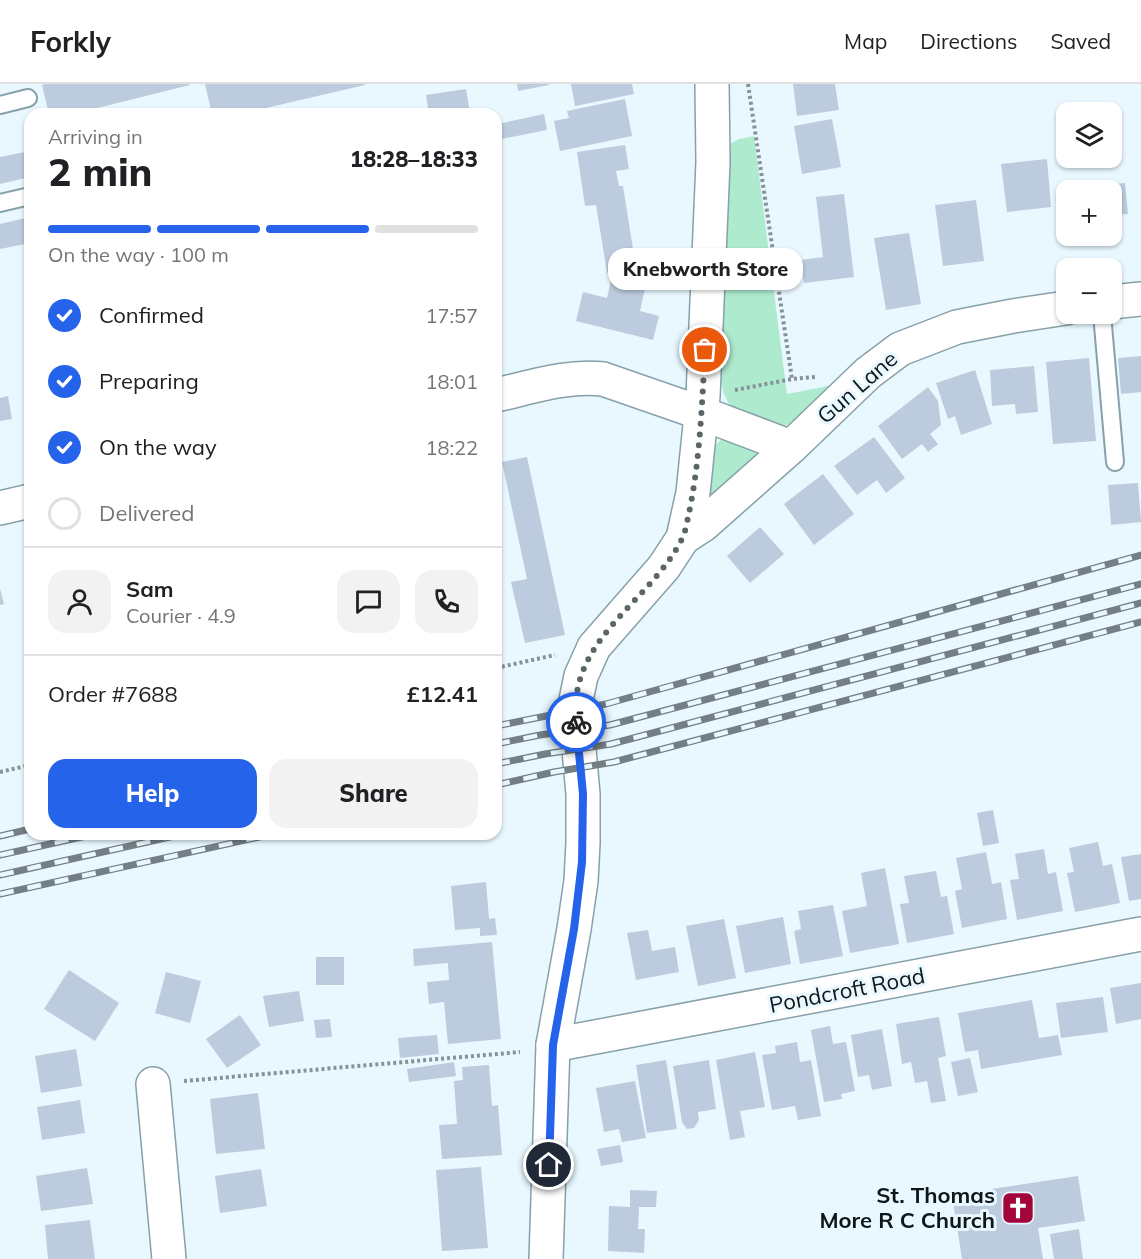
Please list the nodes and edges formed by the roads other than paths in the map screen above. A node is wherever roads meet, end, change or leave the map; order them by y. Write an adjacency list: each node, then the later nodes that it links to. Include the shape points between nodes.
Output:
1 (712, 84): 11 (street, via 713,162)
2 (28, 98): 3 (lane)
3 (0, 105)
4 (24, 197): 5 (lane)
5 (0, 203)
6 (1141, 299): 7 (street)
7 (1122, 301)
8 (1056, 310): 12 (street, Gun Lane, via 957,327 900,349 868,373)
9 (1103, 324): 13 (lane)
10 (502, 393): 11 (street, via 589,378)
11 (702, 404): 12 (street); 16 (street, via 693,493)
12 (791, 447): 16 (street, Gun Lane)
13 (1115, 462)
14 (24, 502): 15 (street)
15 (0, 508)
16 (683, 538): 18 (street, via 664,567 594,647 581,676 575,705 583,794 581,881)
17 (1141, 934): 18 (street, Pondcroft Road)
18 (553, 1045): 21 (street)
19 (153, 1084): 20 (street)
20 (170, 1259)
21 (546, 1259)

